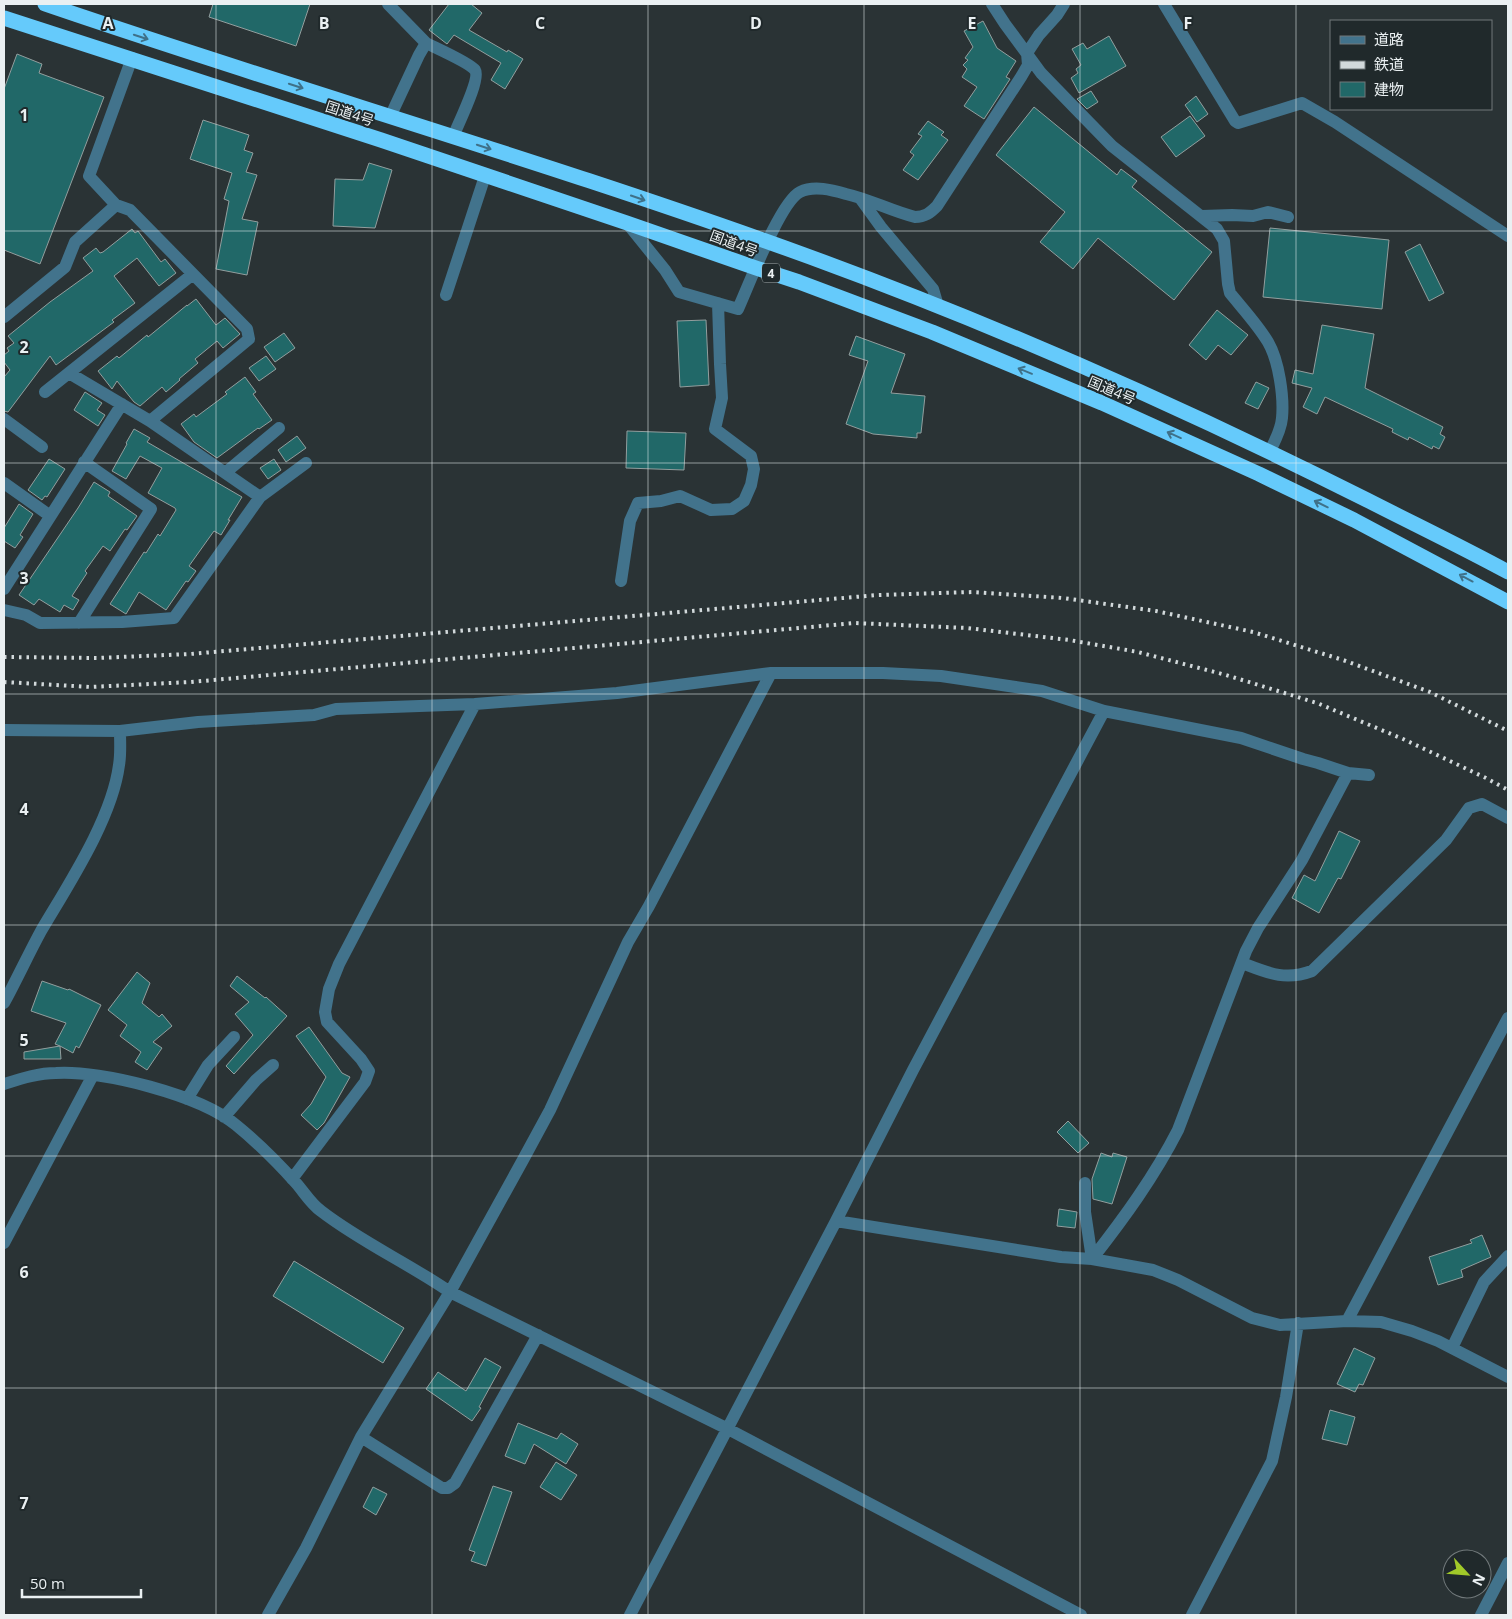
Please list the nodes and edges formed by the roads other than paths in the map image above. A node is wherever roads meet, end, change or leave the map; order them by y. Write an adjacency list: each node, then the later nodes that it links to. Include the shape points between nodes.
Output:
1 (45, 4): 10 (highway, 国道4号 / 4, one-way to 10)
2 (388, 4): 7 (street)
3 (992, 4): 8 (street)
4 (1064, 4): 8 (street)
5 (1164, 4): 18 (street, via 1235,121 1302,103)
6 (4, 18): 9 (highway, 国道4号 / 4)
7 (426, 43): 10 (street); 11 (street, via 467,64 476,75)
8 (1027, 53): 13 (street, via 1028,65 1021,77 933,211 915,217); 15 (street, via 1041,73 1112,146)
9 (132, 58): 12 (highway, 国道4号 / 4); 14 (street, via 89,176)
10 (390, 117): 11 (highway, 国道4号 / 4)
11 (453, 137): 19 (highway, 国道4号 / 4, one-way to 19)
12 (485, 176): 17 (highway, 国道4号 / 4); 22 (street)
13 (860, 198): 19 (street, via 826,190 802,191 785,206); 24 (street, via 933,289)
14 (116, 205): 21 (street, via 130,210); 25 (street, via 75,242 65,268)
15 (1202, 216): 16 (street, via 1253,216 1268,212); 33 (street, via 1217,229 1224,241 1230,293 1268,342 1275,358 1282,419)
16 (1288, 217)
17 (627, 223): 20 (highway, 国道4号 / 4); 23 (street, via 679,292)
18 (1508, 234)
19 (767, 243): 20 (street); 24 (highway, 国道4号 / 4)
20 (756, 268): 23 (street, via 738,309); 43 (highway, 国道4号 / 4, one-way to 20, via 1260,474 1102,403 923,329)
21 (193, 274): 26 (street); 30 (street, via 247,329 249,339)
22 (446, 295)
23 (718, 303): 41 (street, via 722,398 715,429 751,456 754,469 751,485 744,502 732,509 711,510 680,496 661,502 638,503 630,521)
24 (938, 306): 33 (highway, 国道4号 / 4, via 1073,362)
25 (4, 317)
26 (69, 373): 27 (street); 28 (street)
27 (45, 392)
28 (122, 404): 30 (street); 34 (street)
29 (4, 419): 32 (street)
30 (150, 421): 36 (street)
31 (279, 428): 36 (street)
32 (42, 447)
33 (1270, 451): 40 (highway, 国道4号 / 4)
34 (84, 462): 39 (street); 45 (street, via 152,509)
35 (306, 463): 38 (street)
36 (225, 473): 38 (street)
37 (4, 483): 39 (street)
38 (260, 497): 45 (street, via 174,618)
39 (50, 515): 42 (street)
40 (1508, 572)
41 (621, 581)
42 (4, 589)
43 (1508, 602)
44 (4, 610): 45 (street, via 26,615 40,623)
45 (79, 623)
46 (771, 673): 47 (street, via 617,694); 48 (street, via 941,676 1042,691); 69 (street, via 628,942 546,1118)
47 (475, 704): 50 (street, via 336,709 314,715 198,722); 63 (street, via 332,981 325,1012 327,1022 369,1071 365,1082)
48 (1104, 711): 51 (street, via 1241,738); 65 (street)
49 (4, 730): 50 (street)
50 (120, 731): 55 (street, via 119,766 101,822)
51 (1348, 773): 52 (street); 54 (street, via 1302,860 1258,928)
52 (1369, 775)
53 (1508, 818): 54 (street, via 1482,804 1469,808 1446,840 1312,971 1282,977)
54 (1242, 963): 68 (street, via 1170,1146 1123,1220)
55 (4, 1003)
56 (1508, 1018): 70 (street)
57 (234, 1037): 61 (street, via 208,1065)
58 (273, 1065): 62 (street)
59 (92, 1075): 60 (street, via 54,1073); 61 (street); 66 (street)
60 (4, 1084)
61 (187, 1099): 62 (street)
62 (224, 1117): 63 (street, via 247,1134)
63 (292, 1179): 69 (street, via 319,1210)
64 (1085, 1183): 68 (street, via 1085,1212)
65 (836, 1221): 68 (street, via 1061,1257); 75 (street)
66 (4, 1243)
67 (1508, 1256): 73 (street, via 1484,1282)
68 (1092, 1259): 71 (street, via 1168,1275 1252,1318 1280,1325)
69 (450, 1292): 72 (street); 76 (street)
70 (1347, 1321): 71 (street); 73 (street, via 1381,1322)
71 (1298, 1323): 81 (street, via 1272,1461)
72 (538, 1336): 75 (street); 76 (street, via 452,1486 442,1488)
73 (1452, 1348): 74 (street)
74 (1508, 1378)
75 (728, 1429): 79 (street); 80 (street)
76 (361, 1437): 78 (street, via 306,1548)
77 (1508, 1563): 82 (street)
78 (268, 1615)
79 (630, 1615)
80 (1081, 1615)
81 (1192, 1615)
82 (1481, 1615)

